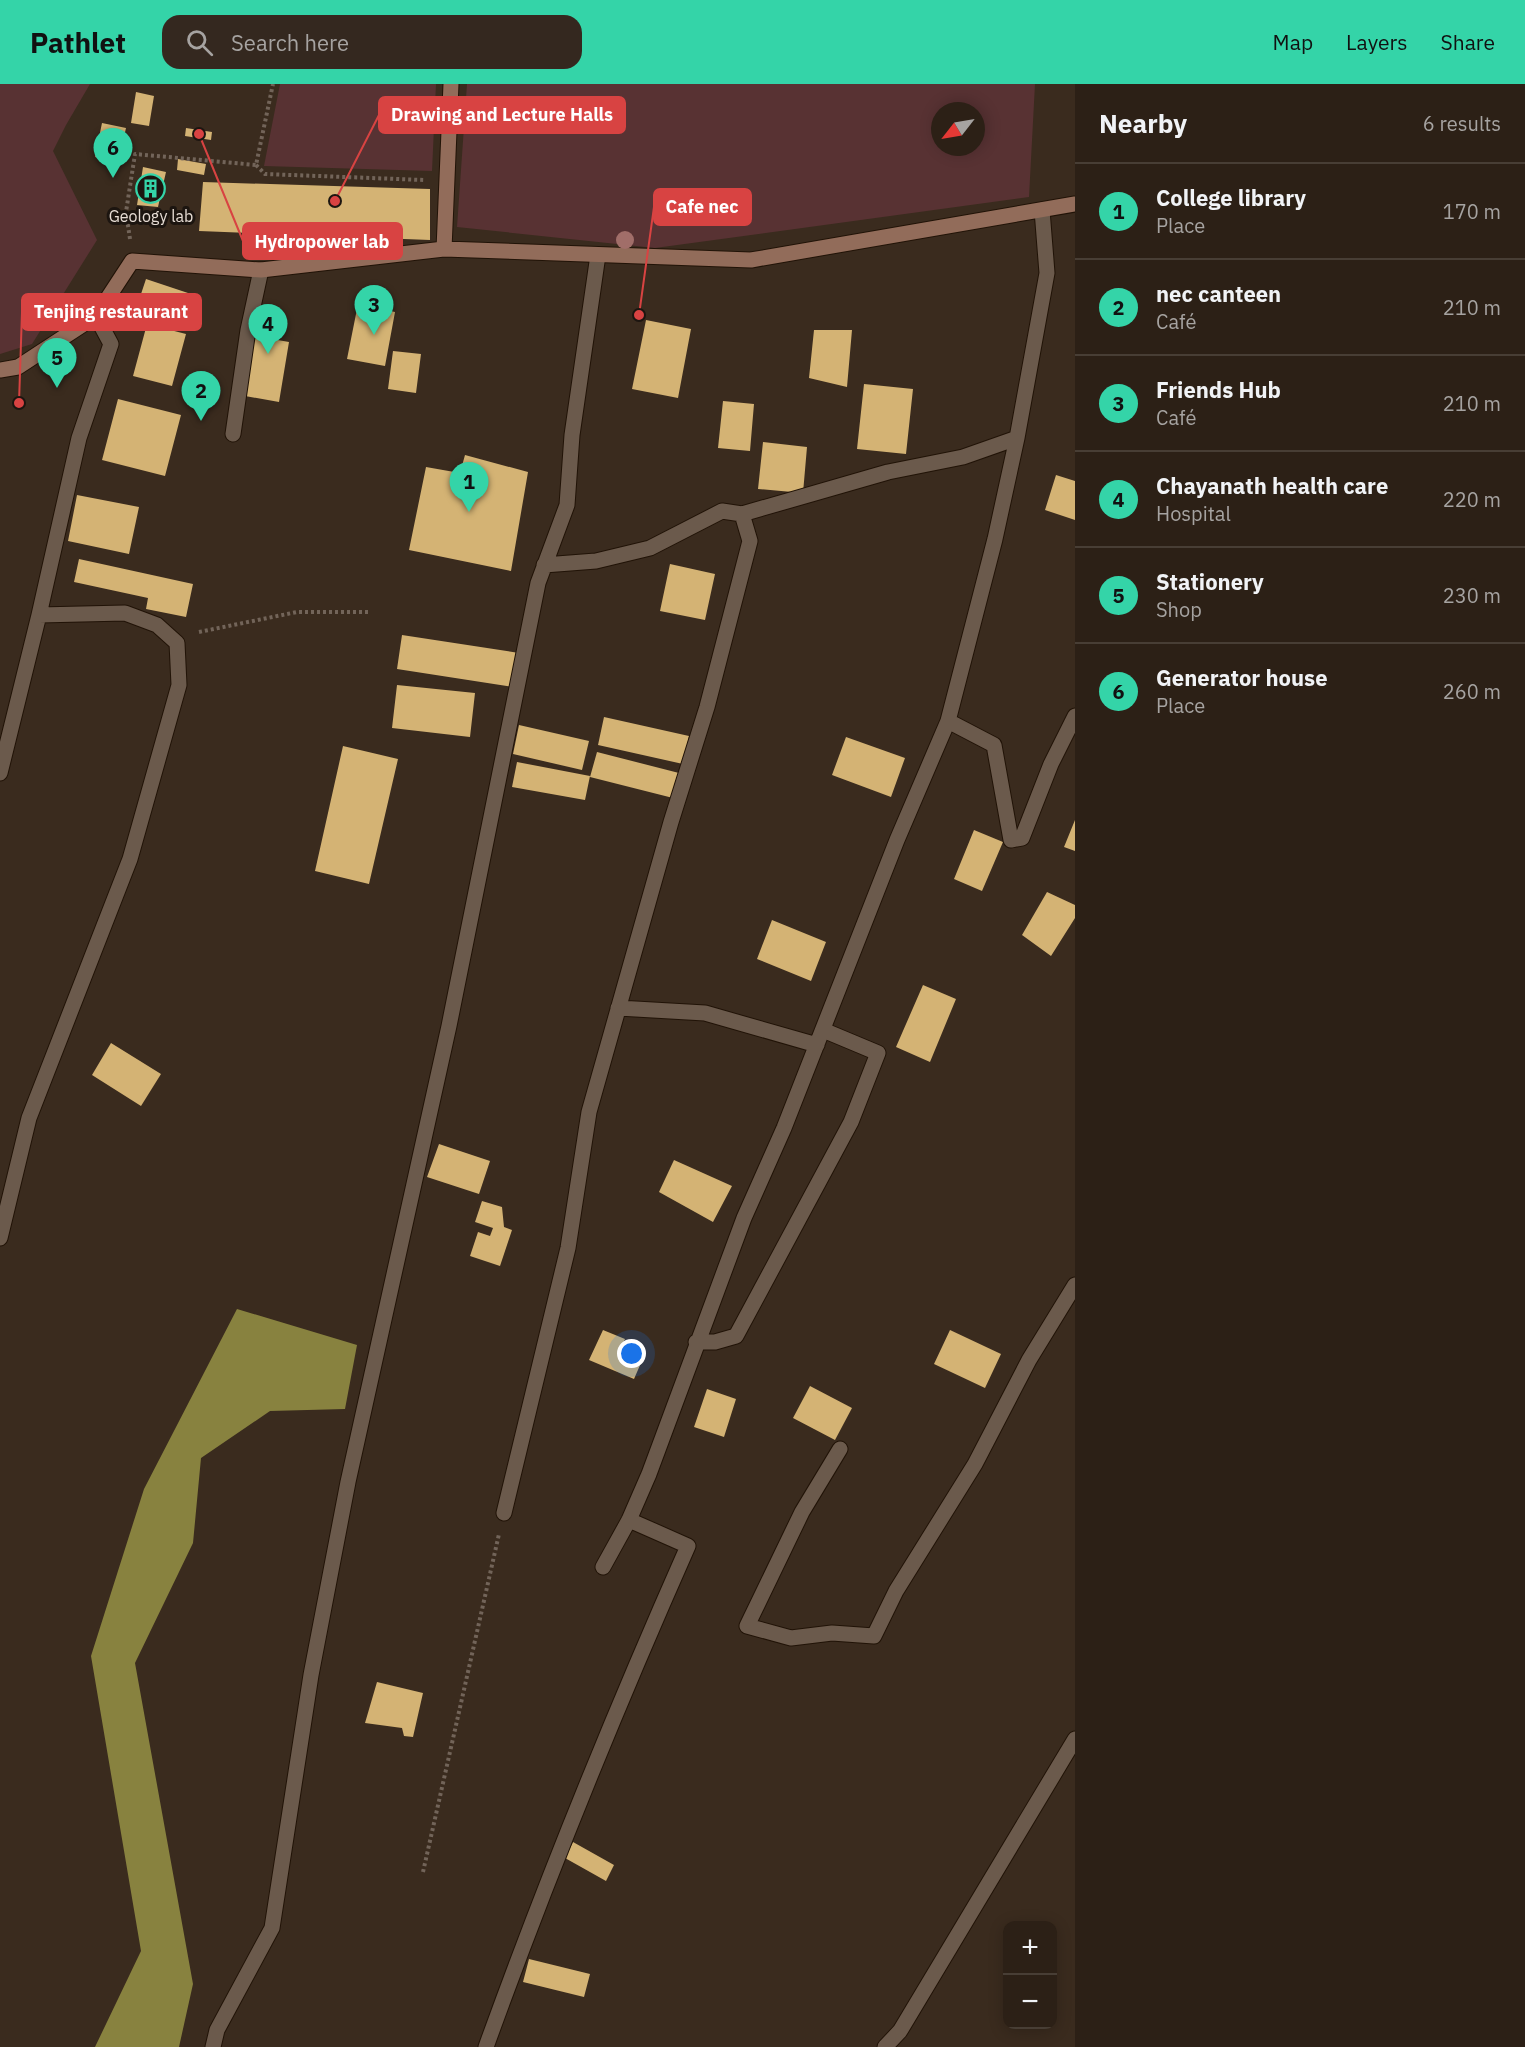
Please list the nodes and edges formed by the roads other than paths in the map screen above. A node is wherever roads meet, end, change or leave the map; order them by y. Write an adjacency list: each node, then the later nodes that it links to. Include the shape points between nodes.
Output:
1 (451, 84): 4 (street)
2 (1075, 204): 3 (street)
3 (1042, 210): 5 (street, via 751,260); 10 (street, via 1047,273)
4 (444, 249): 5 (street); 6 (street)
5 (598, 255): 12 (street, via 572,435 567,505)
6 (261, 270): 7 (street, via 132,261); 9 (street)
7 (96, 316): 8 (street, via 18,367); 13 (street, via 111,344 79,438)
8 (0, 370)
9 (233, 434)
10 (1017, 438): 11 (street, via 963,457 888,472); 15 (street)
11 (742, 514): 12 (street, via 722,511 650,548 596,561); 17 (street, via 750,540 730,621)
12 (544, 565): 28 (street, via 444,1049 348,1482 311,1675 272,1928 217,2030)
13 (39, 615): 16 (street); 20 (street, via 124,613 157,625 177,643 179,685 130,859 29,1118)
14 (1075, 716): 15 (street, via 1022,838 1011,840 994,744)
15 (948, 721): 18 (street)
16 (0, 773)
17 (618, 1008): 19 (street, via 705,1013); 24 (street, via 589,1112 568,1248)
18 (823, 1030): 19 (street); 22 (street, via 878,1053 851,1122 736,1336)
19 (817, 1045): 22 (street)
20 (0, 1238)
21 (1075, 1285): 23 (street, via 1029,1360 975,1464 896,1591 874,1636 832,1633 790,1638 747,1626 802,1512)
22 (696, 1342): 25 (street)
23 (840, 1449)
24 (504, 1513)
25 (629, 1520): 26 (street); 29 (street, via 688,1546 635,1666)
26 (603, 1567)
27 (1075, 1739): 30 (street, via 900,2031)
28 (213, 2047)
29 (486, 2047)
30 (885, 2047)

